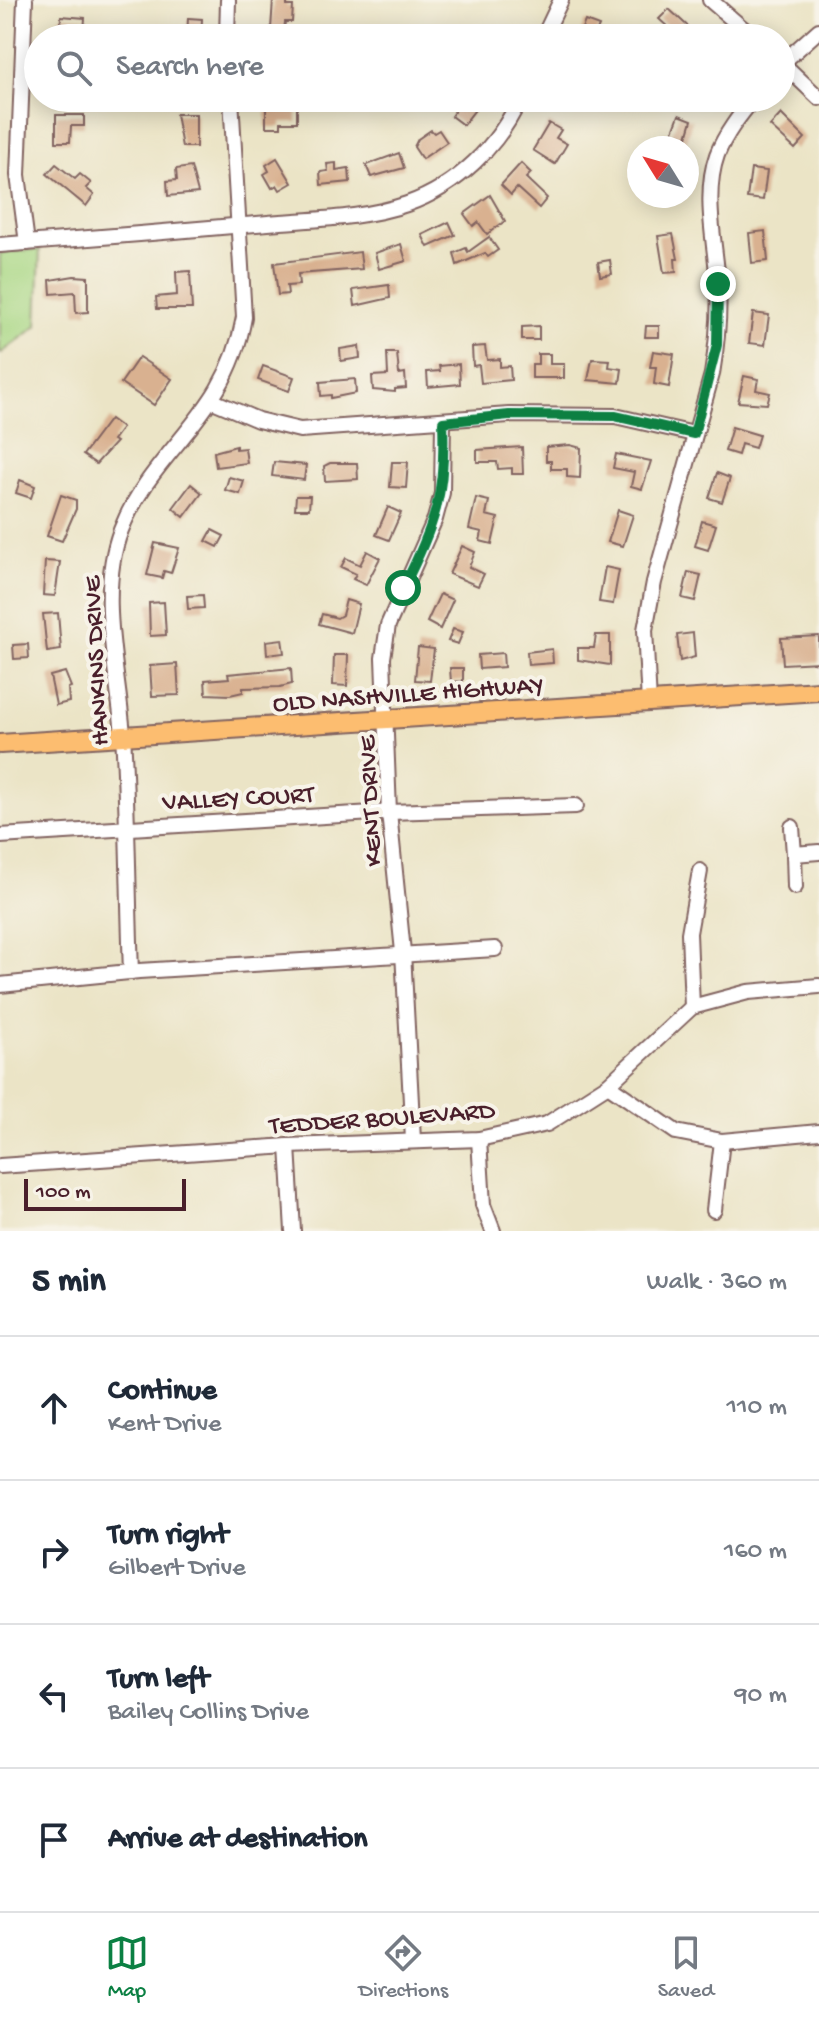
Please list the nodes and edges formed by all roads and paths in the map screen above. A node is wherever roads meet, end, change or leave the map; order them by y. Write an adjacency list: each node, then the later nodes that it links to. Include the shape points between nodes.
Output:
1 (25, 0): 5 (street)
2 (228, 0): 6 (street)
3 (561, 0): 7 (street)
4 (710, 0): 8 (street)
5 (24, 24)
6 (227, 24)
7 (550, 24)
8 (738, 24)
9 (24, 25): 18 (street, via 18,175)
10 (819, 30): 11 (street)
11 (795, 51)
12 (795, 76): 13 (street)
13 (819, 98)
14 (232, 112): 17 (street, HANKINS DRIVE)
15 (511, 112): 17 (street, via 472,164 408,204)
16 (744, 112): 22 (street, via 725,139 712,173 718,330 712,374)
17 (238, 226): 18 (street); 20 (street, HANKINS DRIVE, via 244,317 240,344)
18 (27, 243): 19 (street)
19 (0, 245)
20 (213, 401): 21 (street, via 300,430); 26 (street, HANKINS DRIVE, via 132,504 120,533 112,593)
21 (443, 422): 22 (street, via 509,415 615,416); 25 (street, KENT DRIVE, via 444,463 435,519 388,625 383,658)
22 (694, 434): 24 (street, via 645,630)
23 (819, 691): 24 (main road, OLD NASHVILLE HIGHWAY)
24 (649, 703): 25 (main road, OLD NASHVILLE HIGHWAY)
25 (387, 720): 26 (main road, OLD NASHVILLE HIGHWAY); 29 (street, KENT DRIVE)
26 (123, 735): 27 (main road, OLD NASHVILLE HIGHWAY); 30 (street, HANKINS DRIVE)
27 (0, 744)
28 (576, 806): 29 (street, VALLEY COURT)
29 (389, 812): 30 (street, VALLEY COURT); 38 (street, KENT DRIVE)
30 (126, 827): 32 (street, VALLEY COURT); 39 (street, HANKINS DRIVE)
31 (792, 827): 34 (street)
32 (0, 836)
33 (819, 852): 34 (street)
34 (794, 854): 36 (street)
35 (700, 871): 42 (street, via 689,933)
36 (795, 887)
37 (495, 949): 38 (street)
38 (403, 952): 39 (street); 46 (street, KENT DRIVE)
39 (131, 972): 40 (street)
40 (0, 985)
41 (819, 986): 42 (street, TEDDER BOULEVARD, via 748,992)
42 (692, 1007): 43 (street, TEDDER BOULEVARD)
43 (608, 1085): 45 (street, TEDDER BOULEVARD, via 547,1124); 47 (street, via 676,1132)
44 (819, 1132): 47 (street)
45 (479, 1139): 46 (street, TEDDER BOULEVARD); 52 (street, via 483,1205)
46 (413, 1140): 48 (street, TEDDER BOULEVARD)
47 (722, 1141): 50 (street)
48 (288, 1146): 49 (street, TEDDER BOULEVARD); 51 (street)
49 (0, 1166)
50 (714, 1210)
51 (293, 1231)
52 (493, 1231)

